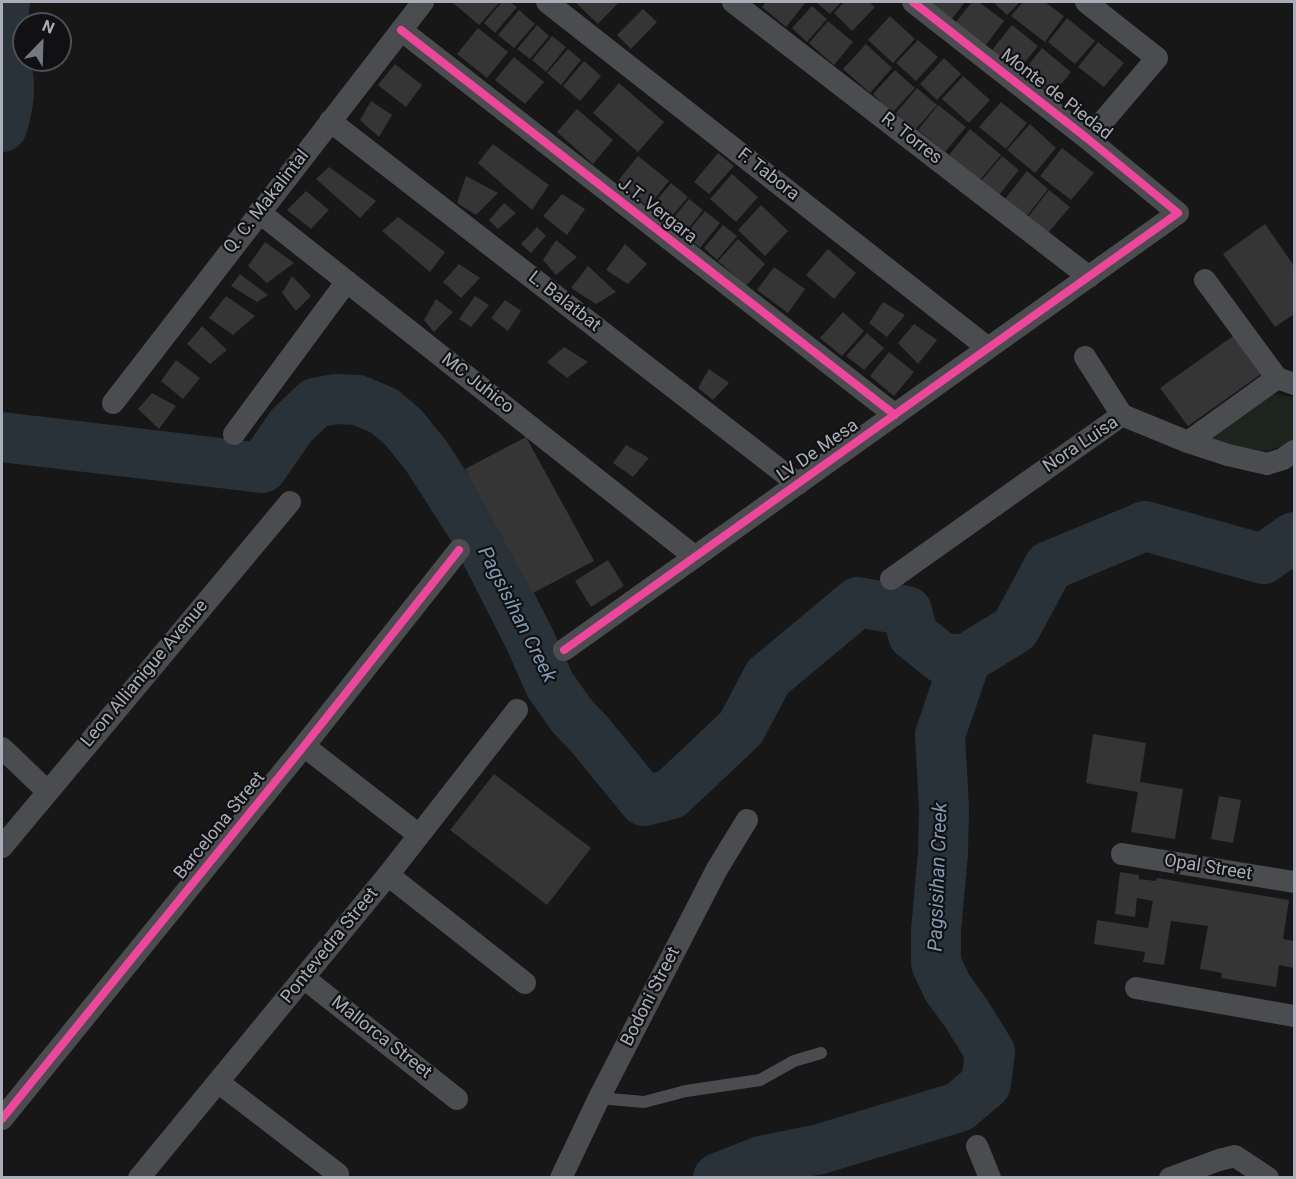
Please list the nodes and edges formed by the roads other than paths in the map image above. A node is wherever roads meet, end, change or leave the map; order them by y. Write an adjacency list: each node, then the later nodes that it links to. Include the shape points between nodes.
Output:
1 (423, 2): 6 (street, Q. C. Makalintal)
2 (547, 2): 14 (street, F. Tabora)
3 (733, 2): 11 (street, R. Torres)
4 (914, 2): 8 (street, Monte de Piedad)
5 (1086, 2): 8 (street, via 1157,58)
6 (401, 30): 7 (street, Q. C. Makalintal); 19 (street, J.T. Vergara)
7 (330, 121): 9 (street, Q. C. Makalintal); 23 (street, L. Balatbat)
8 (1088, 139): 10 (street, Monte de Piedad)
9 (259, 212): 13 (street, MC Juhico); 17 (street, Q. C. Makalintal)
10 (1179, 213): 11 (street, LV De Mesa)
11 (1089, 277): 14 (street, LV De Mesa)
12 (1205, 280): 16 (street)
13 (347, 281): 20 (street); 26 (street, MC Juhico)
14 (988, 348): 19 (street, LV De Mesa)
15 (1085, 357): 18 (street)
16 (1286, 381): 21 (street)
17 (113, 403)
18 (1122, 415): 21 (street, Nora Luisa); 27 (street, Nora Luisa)
19 (895, 416): 23 (street, LV De Mesa)
20 (234, 434)
21 (1188, 442): 22 (street, Nora Luisa, via 1267,464)
22 (1294, 451)
23 (798, 484): 26 (street, LV De Mesa)
24 (290, 502): 32 (street, Leon Allianigue Avenue)
25 (459, 550): 30 (street, Barcelona Street)
26 (695, 557): 28 (street, LV De Mesa)
27 (891, 579)
28 (564, 650)
29 (517, 710): 34 (street, Pontevedra Street)
30 (304, 746): 34 (street); 48 (street, Barcelona Street)
31 (2, 748): 32 (street)
32 (47, 790): 35 (street, Leon Allianigue Avenue)
33 (747, 820): 46 (street, Bodoni Street, via 717,869)
34 (418, 835): 37 (street, Pontevedra Street)
35 (2, 847)
36 (1122, 854): 38 (street, Opal Street)
37 (388, 875): 39 (street, Pontevedra Street); 40 (street)
38 (1294, 882)
39 (304, 978): 45 (street, Pontevedra Street); 47 (street, Mallorca Street)
40 (525, 983)
41 (1136, 988): 42 (street)
42 (1286, 1014): 43 (street)
43 (1294, 1032)
44 (821, 1053): 46 (lane, via 794,1061 760,1080 644,1102)
45 (218, 1082): 50 (street); 52 (street, Pontevedra Street)
46 (599, 1098): 53 (street, Bodoni Street)
47 (457, 1099)
48 (2, 1119)
49 (976, 1146): 54 (street)
50 (338, 1174)
51 (1170, 1177): 55 (street, via 1235,1156)
52 (139, 1178)
53 (561, 1178)
54 (990, 1178)
55 (1268, 1178)

